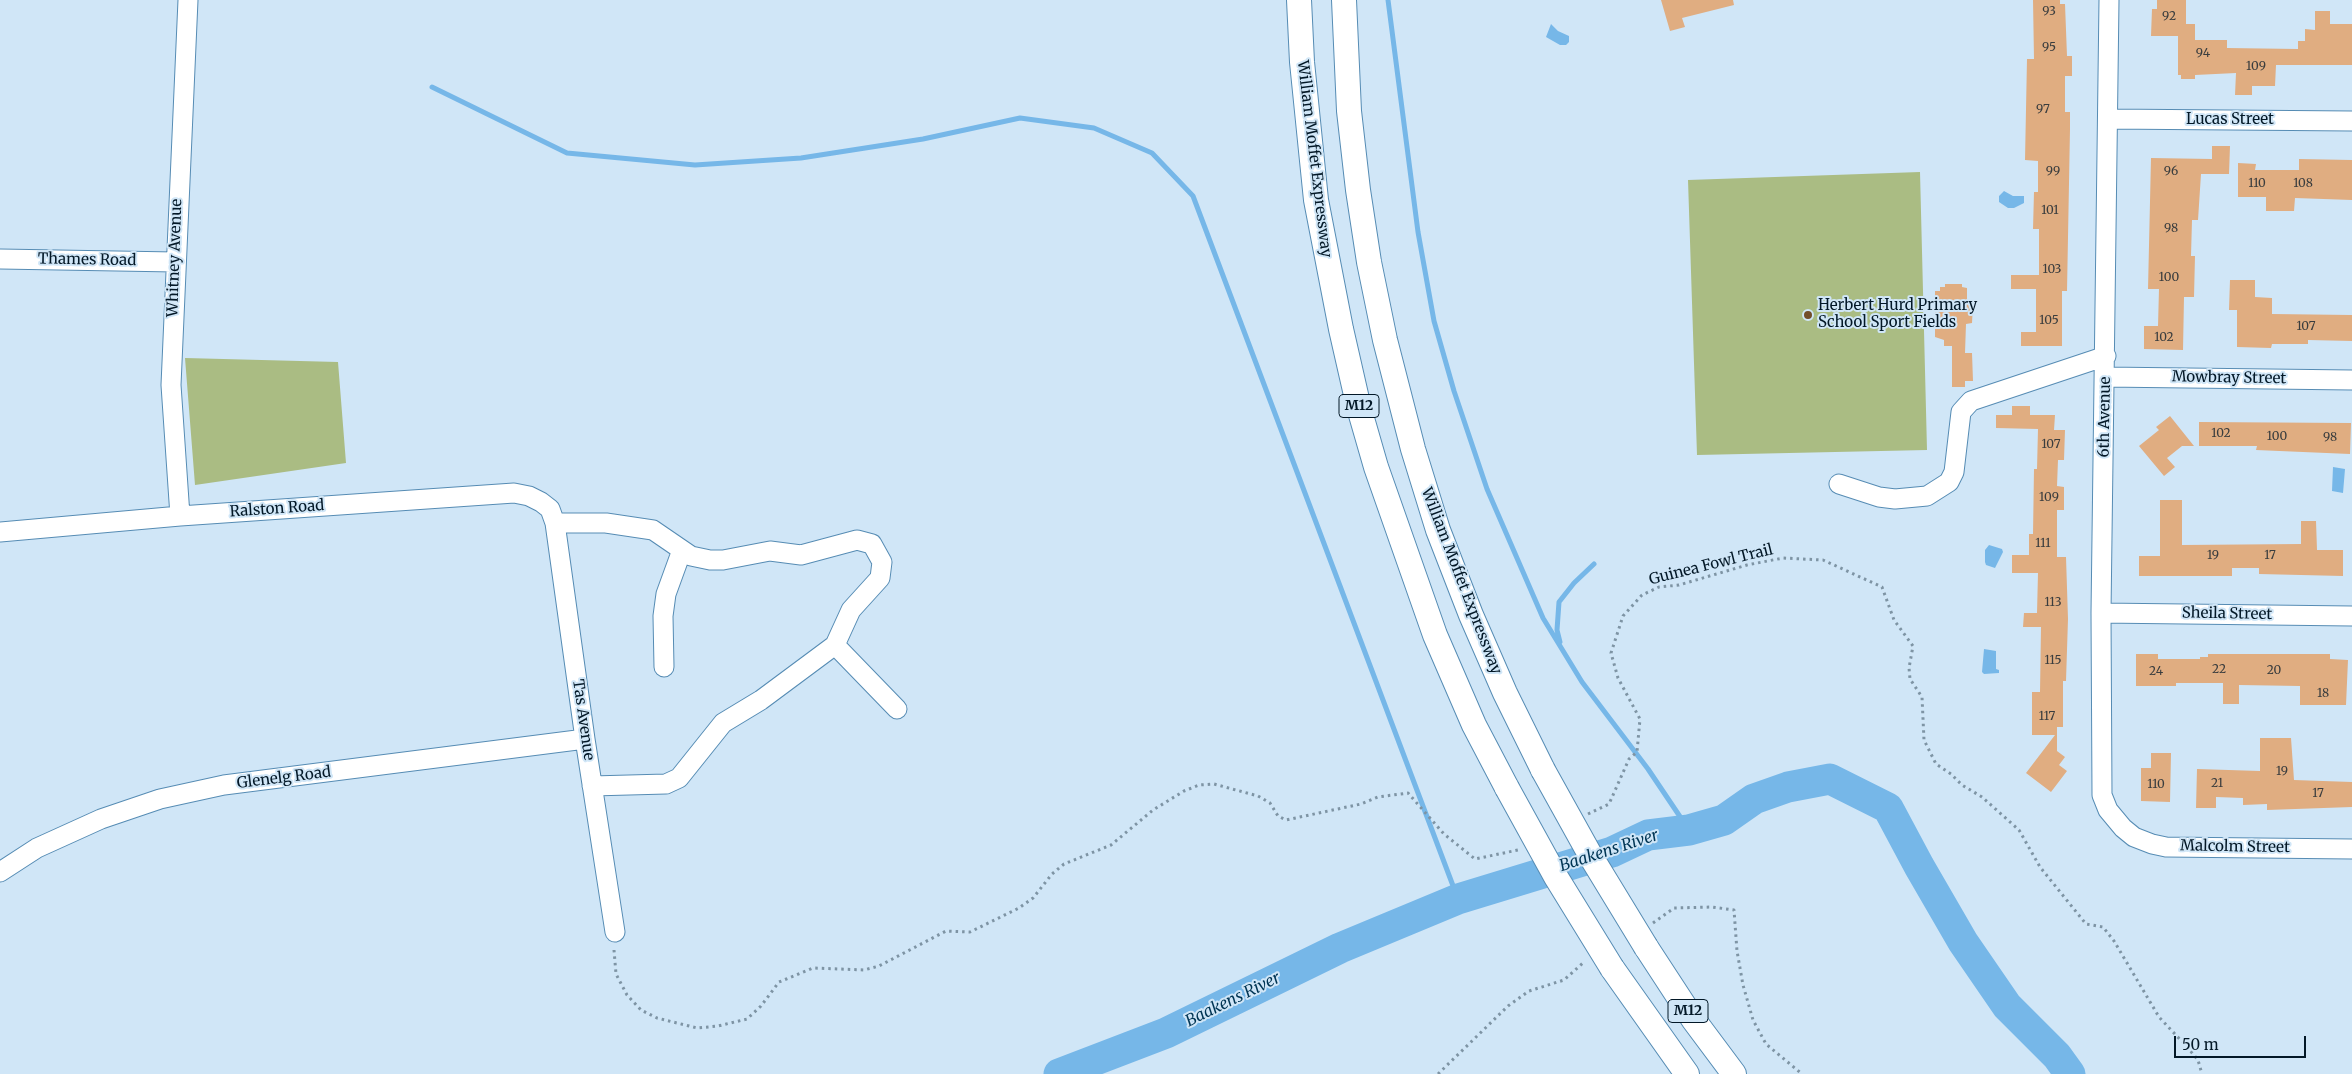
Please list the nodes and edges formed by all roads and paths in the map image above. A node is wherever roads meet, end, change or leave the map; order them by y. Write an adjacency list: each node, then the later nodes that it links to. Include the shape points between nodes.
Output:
1 (188, 0): 8 (street, Whitney Avenue)
2 (1299, 0): 30 (main road, William Moffet Expressway / M12, bridge, via 1316,200 1339,319 1385,493 1435,635 1474,725 1556,877 1612,968)
3 (1344, 0): 31 (main road, William Moffet Expressway / M12, bridge, via 1349,111 1358,190 1381,320 1412,449 1438,530 1505,693 1543,770 1646,946)
4 (2109, 0): 5 (street, 6th Avenue)
5 (2108, 119): 6 (street, Lucas Street); 9 (street, 6th Avenue)
6 (2352, 121)
7 (0, 259): 8 (street, Thames Road)
8 (175, 262): 13 (street, Whitney Avenue, via 171,385)
9 (2106, 356): 10 (street, 6th Avenue); 12 (street, via 1971,401 1961,412 1954,472 1949,482 1927,496 1895,500)
10 (2105, 377): 11 (street, Mowbray Street); 17 (street, 6th Avenue)
11 (2352, 380)
12 (1839, 484)
13 (180, 516): 14 (street, Ralston Road, via 514,493 530,496); 15 (street, Ralston Road)
14 (552, 516): 16 (street, via 654,530); 22 (street, Tas Avenue)
15 (0, 532)
16 (682, 550): 19 (street, via 699,558 723,560 770,551 807,554 857,540 872,544 882,562 880,578 851,610); 20 (street, via 666,594)
17 (2101, 613): 18 (street, Sheila Street); 25 (street, 6th Avenue, via 2100,787 2108,810)
18 (2352, 616)
19 (835, 646): 21 (street); 23 (street, via 761,700 724,722 684,774 674,781 666,784)
20 (664, 667)
21 (896, 709)
22 (585, 739): 23 (street, Tas Avenue); 28 (street, Glenelg Road, via 224,785 160,799 101,819 37,848)
23 (592, 786): 29 (street, Tas Avenue)
24 (1609, 804): 32 (path, Guinea Fowl Trail, via 1629,759 1637,752 1640,719 1618,678 1612,653 1623,616 1642,594 1659,587 1679,585 1783,558 1823,560 1882,588 1894,620 1913,646 1910,679 1922,697 1924,740 1936,764 1982,797 2019,830 2040,867 2086,924 2103,927 2159,1017 2198,1060)
25 (2122, 828): 26 (street, Malcolm Street, via 2139,839 2166,847)
26 (2352, 848)
27 (1515, 851): 29 (path, via 1476,858 1444,834 1408,793 1378,797 1361,804 1286,820 1258,796 1214,784 1200,785 1153,810 1111,845 1064,864 1033,898 970,932 946,931 879,966 864,970 813,968 779,982 747,1019 697,1028 657,1018 641,1010 627,995 616,974)
28 (0, 872)
29 (615, 932)
30 (1687, 1074)
31 (1734, 1074)
32 (2202, 1074)

